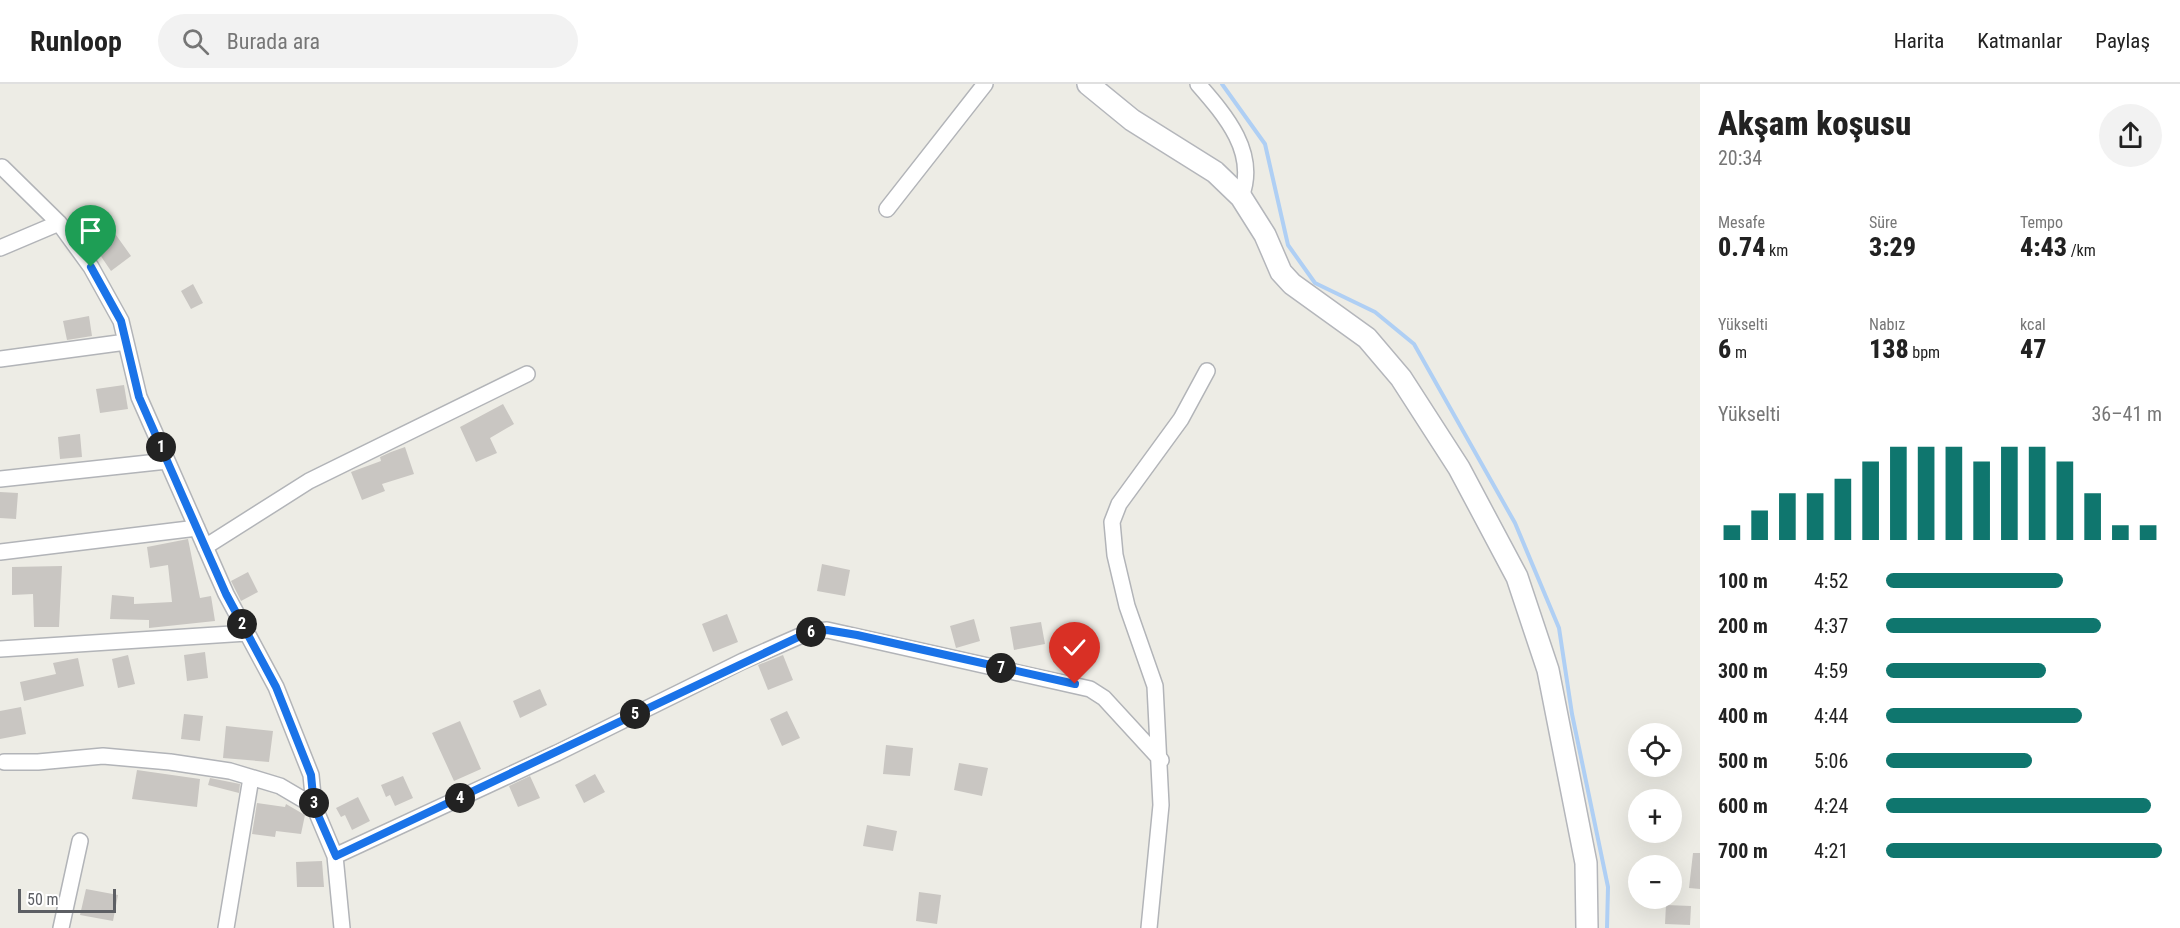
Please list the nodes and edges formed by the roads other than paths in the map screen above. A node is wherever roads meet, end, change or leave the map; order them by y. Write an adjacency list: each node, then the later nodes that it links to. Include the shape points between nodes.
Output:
1 (986, 84): 6 (street)
2 (1088, 84): 5 (street, via 1132,120 1215,172)
3 (1198, 84): 5 (street, via 1220,109 1244,149 1246,184)
4 (2, 166): 7 (street)
5 (1241, 197): 30 (street, via 1265,235 1281,272 1367,338 1401,378 1459,468 1517,577 1548,670 1580,829 1586,863)
6 (887, 209)
7 (59, 223): 8 (street); 9 (street, via 91,267 121,321)
8 (0, 248)
9 (126, 342): 10 (street); 13 (street, via 139,397)
10 (0, 359)
11 (1207, 371): 20 (street, via 1181,419 1119,504 1112,522 1114,555 1127,606 1155,686)
12 (527, 374): 16 (street, via 309,481)
13 (167, 461): 14 (street); 15 (street)
14 (0, 479)
15 (197, 528): 16 (street); 17 (street)
16 (205, 547): 18 (street)
17 (0, 552)
18 (247, 633): 19 (street); 23 (street, via 276,687 311,775)
19 (0, 649)
20 (1161, 760): 25 (street, via 1104,698 1089,689 827,630 809,632); 29 (street, via 1161,806)
21 (4, 762): 22 (street, via 104,756 170,762)
22 (251, 778): 23 (street, via 280,786); 27 (street)
23 (314, 806): 25 (street)
24 (80, 841): 26 (street)
25 (336, 856): 28 (street)
26 (61, 928)
27 (226, 928)
28 (342, 928)
29 (1149, 928)
30 (1587, 928)

